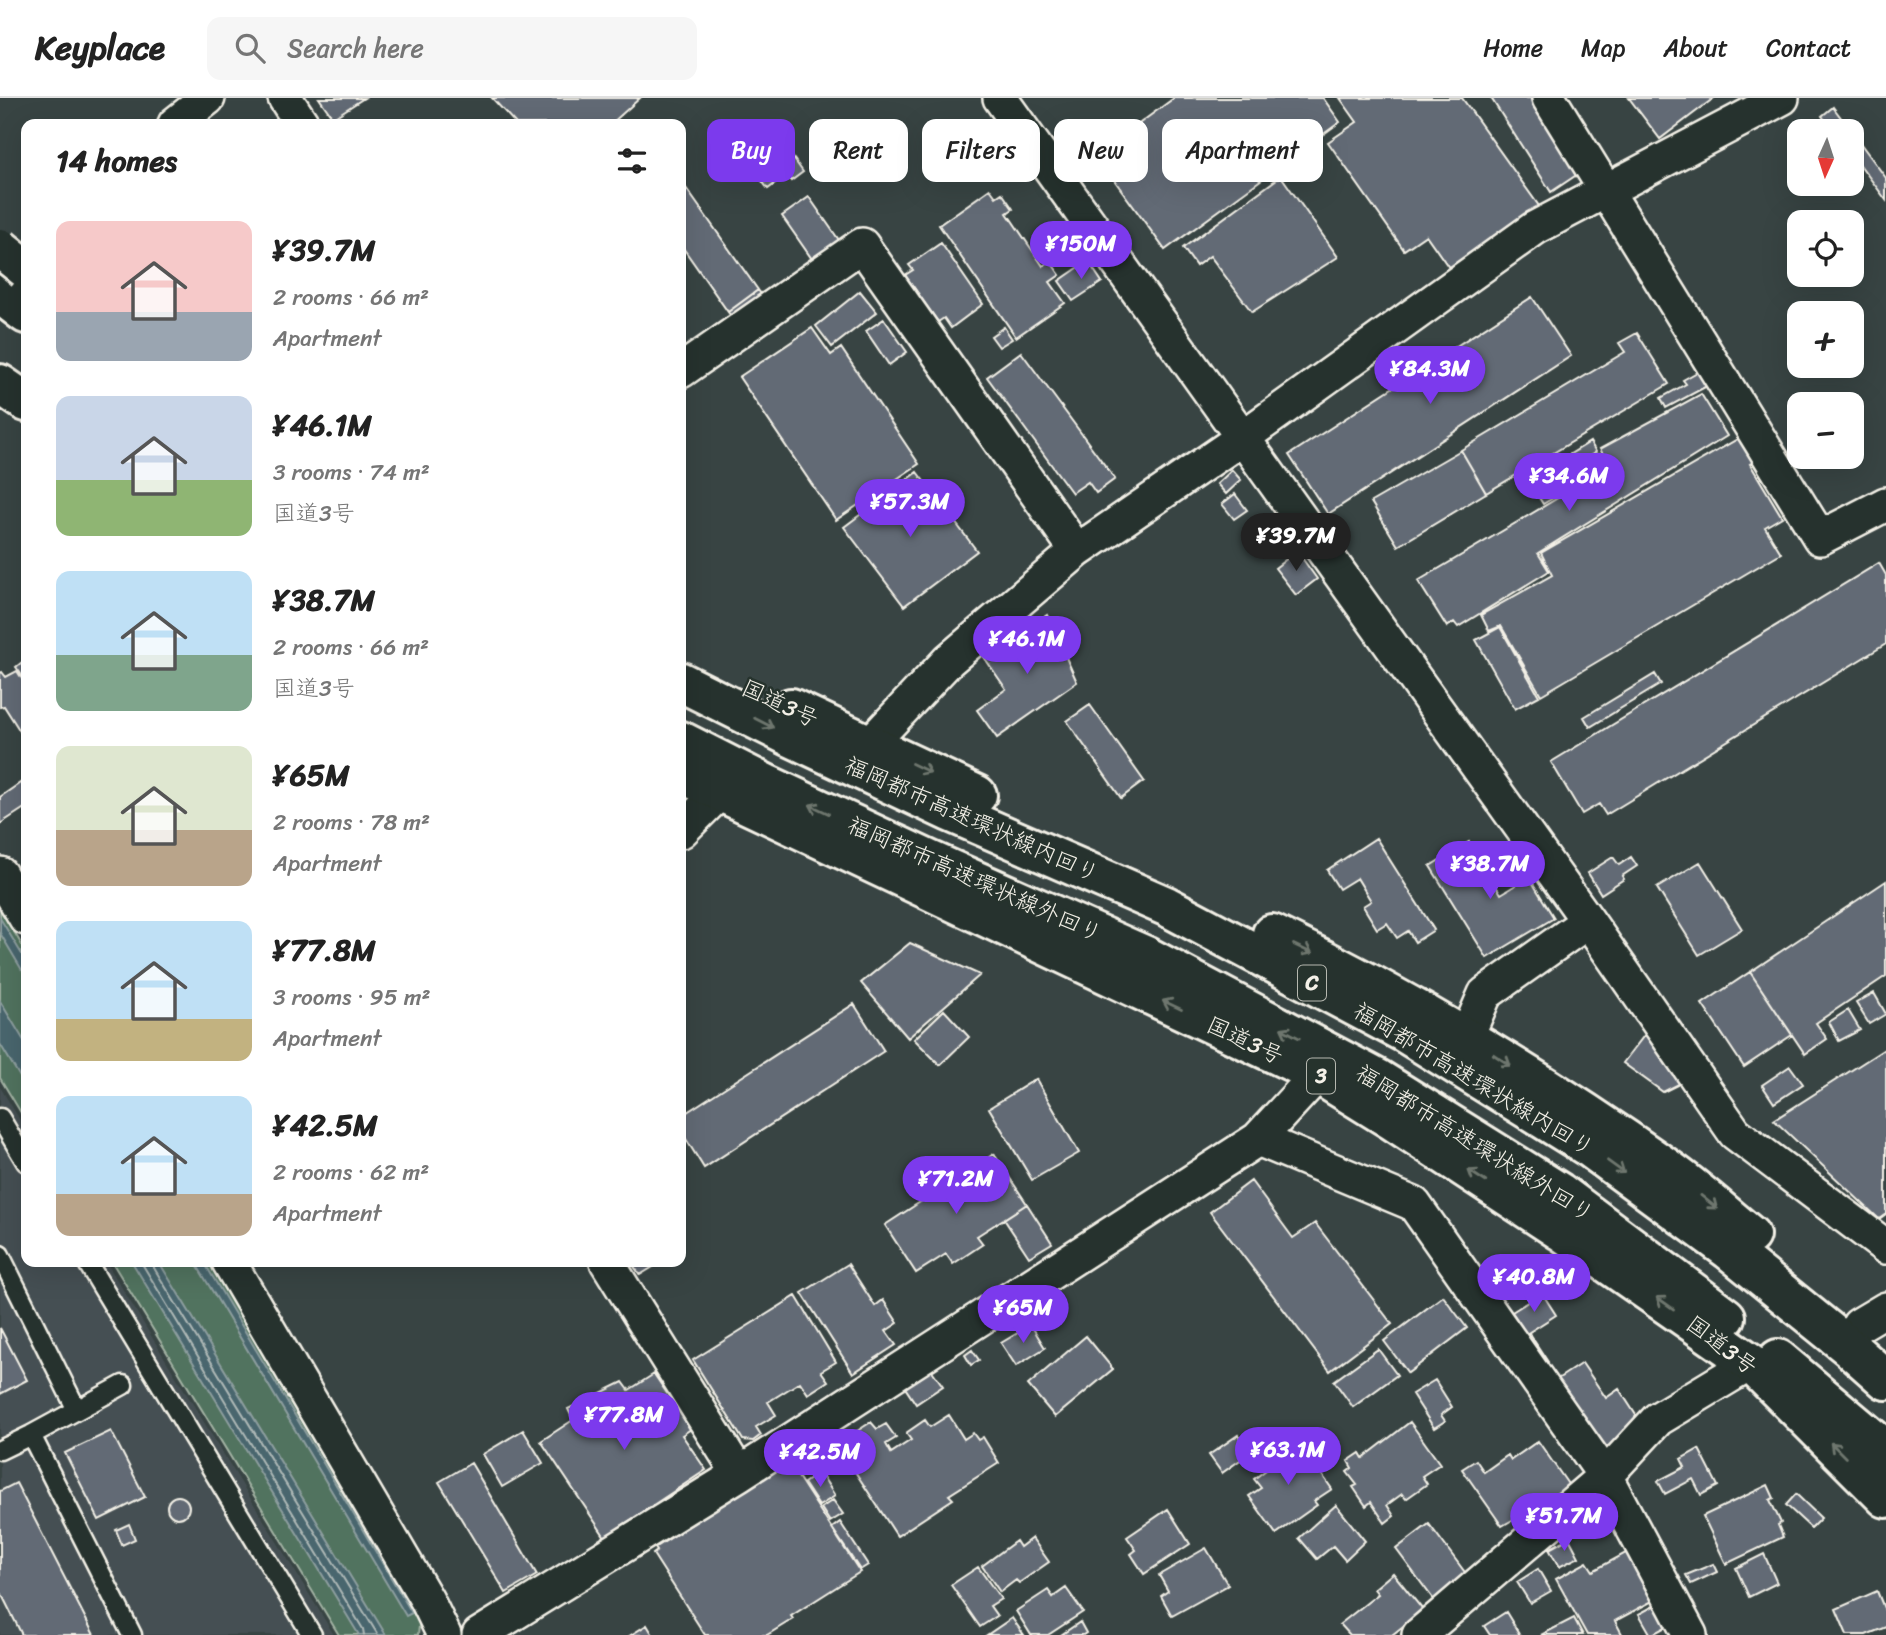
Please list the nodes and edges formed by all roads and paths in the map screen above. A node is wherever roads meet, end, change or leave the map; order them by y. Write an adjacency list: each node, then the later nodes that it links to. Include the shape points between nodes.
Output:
1 (208, 98): 6 (street)
2 (285, 98): 7 (street)
3 (1000, 98): 16 (street)
4 (1549, 98): 8 (street)
5 (1782, 98): 8 (street)
6 (182, 119)
7 (299, 119)
8 (1605, 192): 16 (street, via 1535,228); 17 (street, via 1820,538)
9 (0, 294): 10 (highway)
10 (21, 310)
11 (0, 361): 13 (highway)
12 (686, 368): 18 (street, via 862,245)
13 (21, 375)
14 (0, 384): 15 (highway)
15 (21, 399)
16 (1242, 438): 18 (street); 28 (street)
17 (1886, 504)
18 (1077, 551): 22 (street, via 949,660)
19 (686, 659): 22 (highway, 国道3号)
20 (686, 684): 41 (highway, 福岡都市高速環状線内回り / C, one-way to 41, via 950,811 1166,906 1405,1033 1590,1148 1729,1250)
21 (686, 744): 46 (highway, 福岡都市高速環状線外回り / C, one-way to 21, via 1696,1292 1559,1192 1378,1079 1146,956)
22 (870, 744): 29 (highway, 国道3号, one-way to 29, via 1320,957)
23 (686, 775): 24 (highway, 国道3号 / 3)
24 (720, 792): 25 (street); 30 (highway, 国道3号 / 3, one-way to 24)
25 (686, 826)
26 (0, 874): 27 (street)
27 (21, 910)
28 (1588, 921): 29 (street, via 1485,994); 34 (street, via 1735,1133)
29 (1466, 1036): 39 (highway, 国道3号, one-way to 39, via 1669,1169)
30 (1318, 1074): 32 (street); 40 (highway, 国道3号 / 3, one-way to 30, via 1561,1231)
31 (0, 1118): 33 (lane)
32 (1258, 1139): 47 (street); 48 (street, via 1413,1204)
33 (21, 1154)
34 (1886, 1247)
35 (0, 1255): 43 (lane)
36 (90, 1267): 52 (lane)
37 (232, 1267): 53 (street)
38 (610, 1267): 47 (street)
39 (1877, 1327)
40 (1751, 1363): 48 (street, via 1658,1419); 49 (highway, 国道3号 / 3, one-way to 40)
41 (1886, 1380)
42 (123, 1385): 43 (lane)
43 (77, 1410): 44 (lane)
44 (31, 1435): 45 (lane); 51 (lane)
45 (0, 1450)
46 (1886, 1450)
47 (739, 1474): 54 (street)
48 (1605, 1476): 50 (street); 56 (street)
49 (1886, 1499)
50 (1457, 1623): 55 (street)
51 (132, 1635)
52 (312, 1635)
53 (444, 1635)
54 (479, 1635)
55 (1419, 1635)
56 (1690, 1635)

